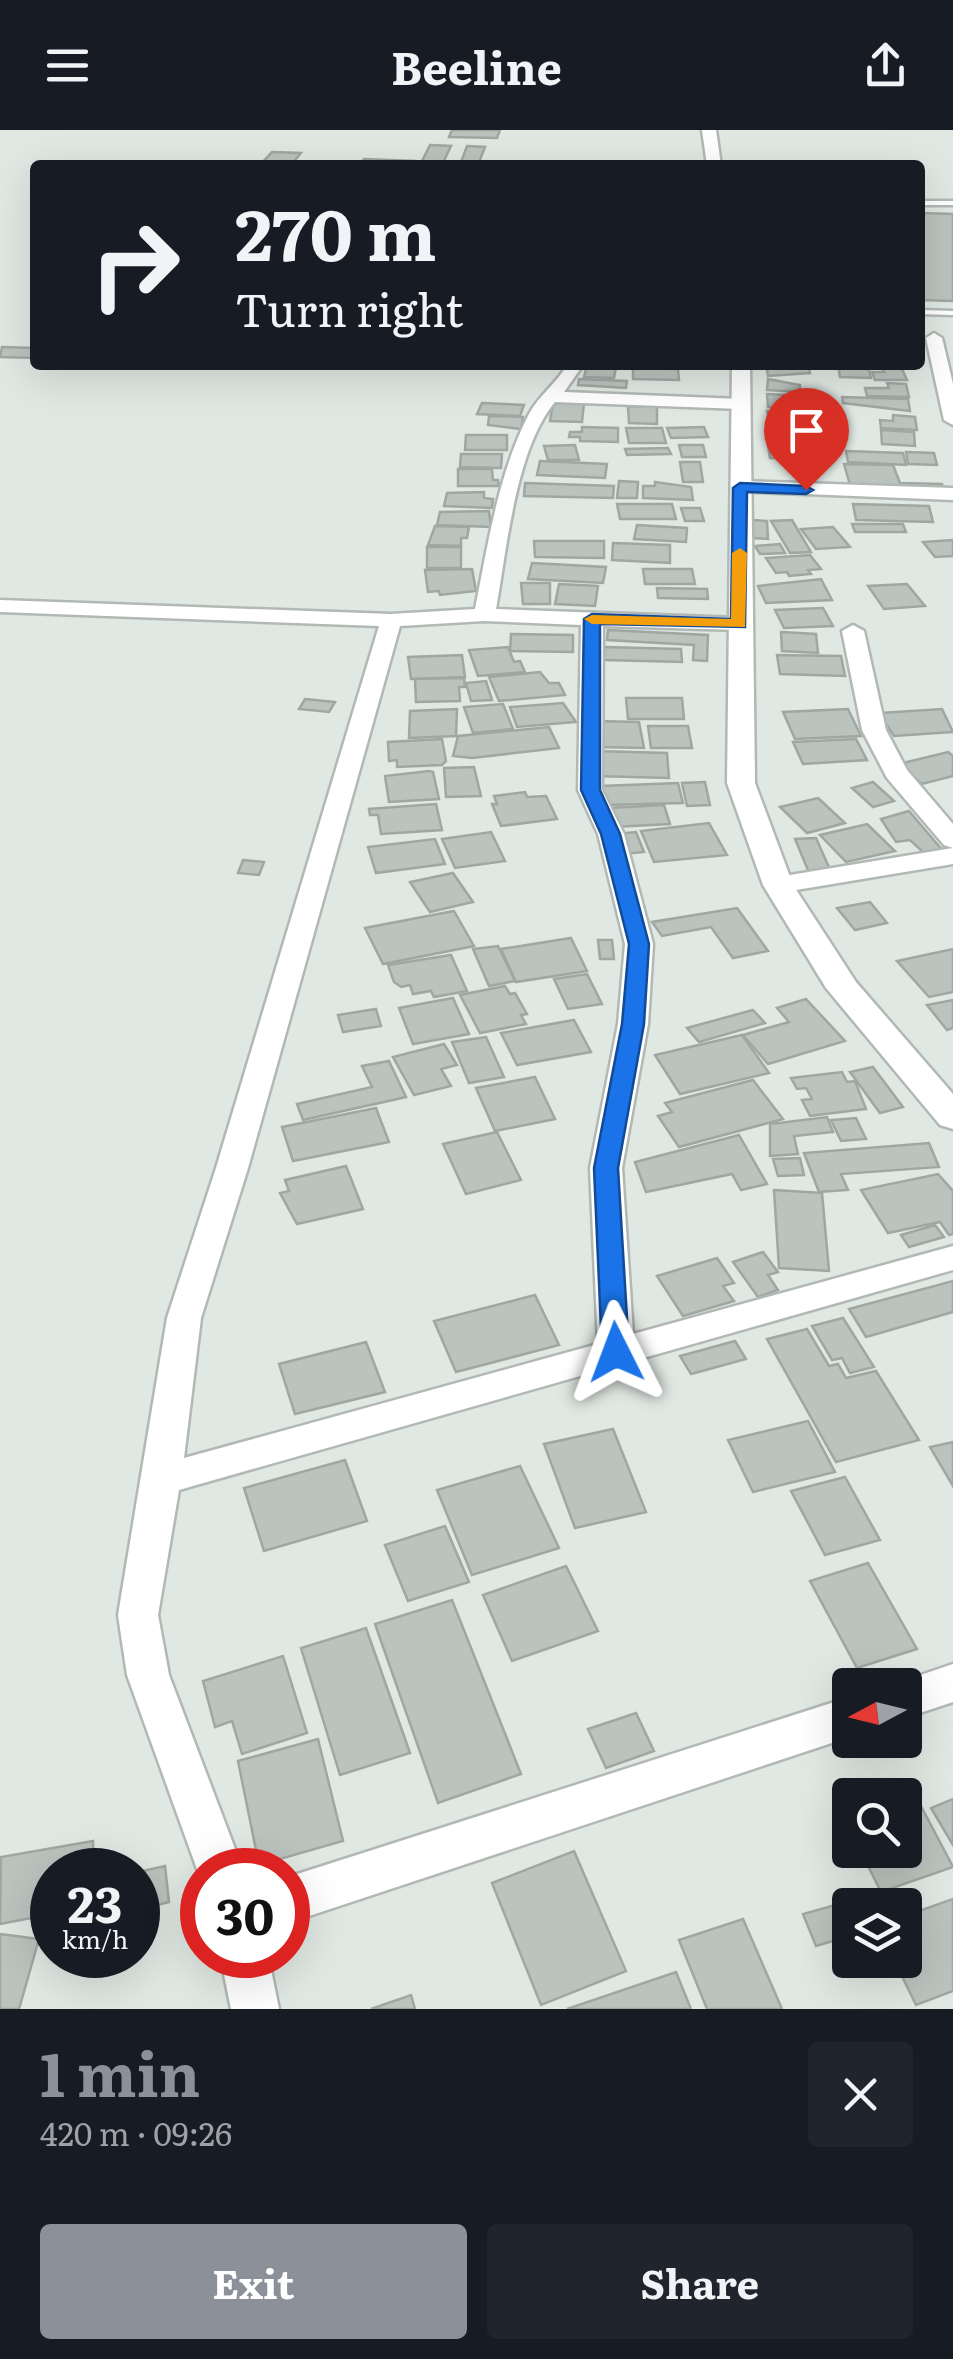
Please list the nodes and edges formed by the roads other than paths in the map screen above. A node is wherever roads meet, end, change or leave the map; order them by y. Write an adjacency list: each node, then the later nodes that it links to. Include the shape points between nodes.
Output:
1 (708, 130): 2 (street)
2 (713, 160)
3 (925, 203): 4 (lane)
4 (953, 204)
5 (925, 312): 6 (lane)
6 (953, 313)
7 (927, 338): 8 (street); 13 (street)
8 (953, 338)
9 (572, 370): 11 (street)
10 (741, 370): 12 (street)
11 (553, 397): 12 (street); 17 (street, via 540,408 513,470)
12 (740, 404): 14 (street)
13 (952, 412)
14 (740, 488): 15 (street); 20 (street)
15 (953, 494)
16 (0, 606): 19 (street)
17 (484, 616): 18 (street); 19 (street)
18 (592, 619): 20 (street); 27 (street, via 590,790 610,834 639,944 633,1024 606,1168)
19 (391, 620): 28 (street, via 184,1318)
20 (739, 624): 24 (street, via 742,783)
21 (853, 631): 22 (street, via 874,730 896,773)
22 (953, 840)
23 (953, 856): 24 (street)
24 (778, 885): 25 (street, via 843,988)
25 (953, 1117)
26 (953, 1258): 27 (street)
27 (616, 1352): 28 (street)
28 (162, 1479): 32 (street, via 138,1614 148,1674)
29 (953, 1683): 30 (street)
30 (922, 1693)
31 (832, 1722): 33 (street)
32 (212, 1848)
33 (310, 1893)
34 (249, 1978): 35 (street)
35 (255, 2009)

